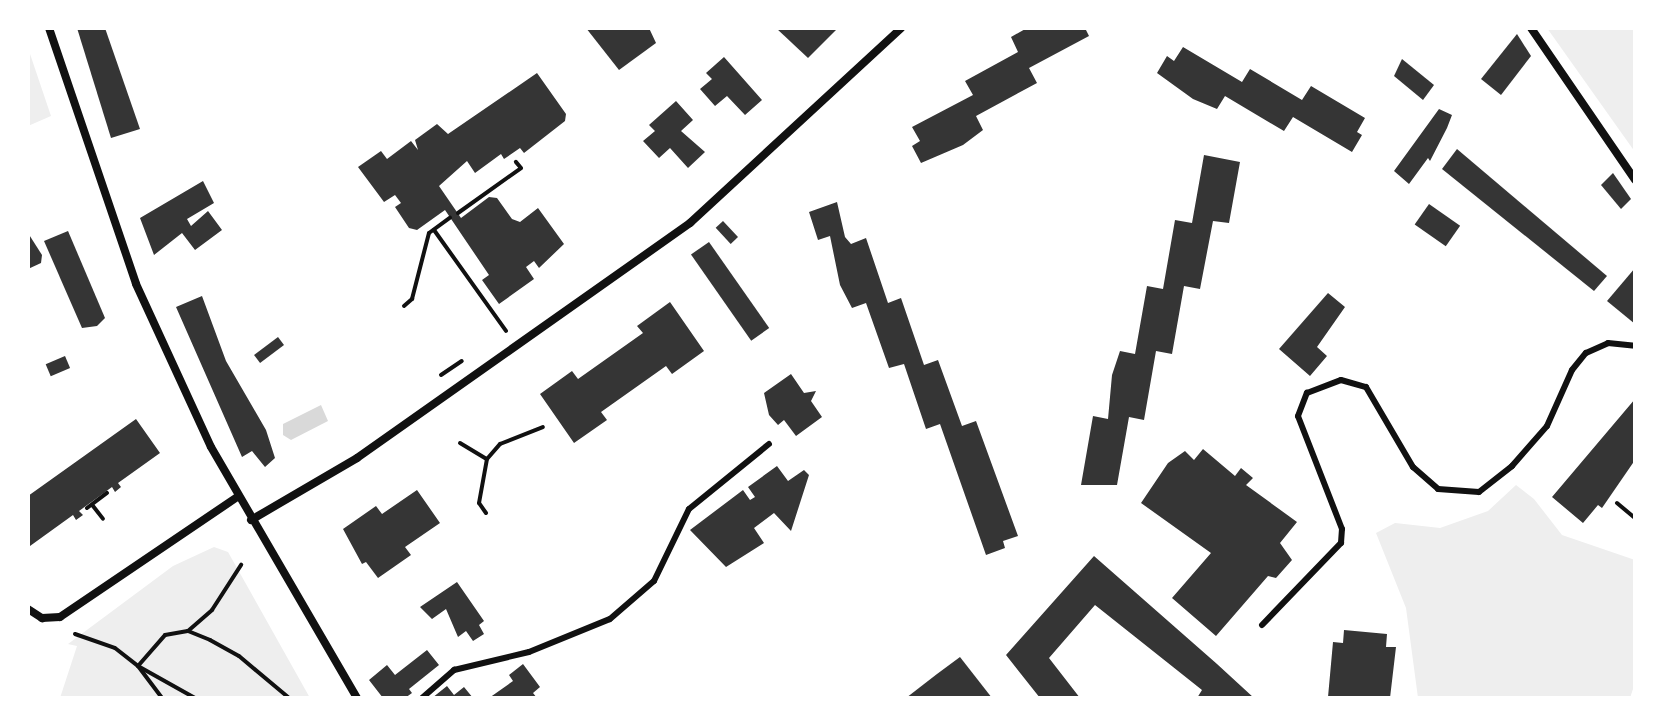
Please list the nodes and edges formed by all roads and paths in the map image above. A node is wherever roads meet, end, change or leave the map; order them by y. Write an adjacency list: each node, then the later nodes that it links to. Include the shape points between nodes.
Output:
1 (49, 28): 19 (street, via 136,284)
2 (901, 28): 26 (street, via 690,223 357,458)
3 (1531, 28): 5 (street)
4 (516, 162): 6 (path, via 521,168)
5 (1635, 180)
6 (458, 213)
7 (450, 218): 8 (path)
8 (434, 230): 9 (path, via 412,299); 10 (path, via 507,331)
9 (404, 306)
10 (495, 338)
11 (1635, 346): 29 (lane, via 1608,343 1586,353 1572,370 1547,426 1512,466 1479,492 1438,489 1413,467 1366,387 1341,380 1307,393 1298,416 1342,529 1341,543)
12 (473, 353): 13 (path)
13 (441, 375)
14 (543, 427): 17 (path, via 500,444)
15 (460, 443): 17 (path)
16 (769, 444): 37 (lane, via 689,509 654,581 610,619 529,652 454,670)
17 (487, 459): 23 (path, via 479,503)
18 (107, 493): 21 (path)
19 (237, 497): 26 (street); 28 (street, via 60,617 42,618)
20 (1617, 503): 24 (path)
21 (93, 506): 22 (path); 25 (path)
22 (87, 508)
23 (486, 513)
24 (1635, 518)
25 (103, 519)
26 (251, 520): 36 (street)
27 (241, 565): 30 (path, via 212,610)
28 (28, 609)
29 (1262, 625)
30 (188, 631): 32 (path, via 165,635); 35 (path, via 239,656)
31 (75, 634): 32 (path, via 115,648)
32 (138, 666): 33 (path); 34 (path)
33 (162, 698)
34 (195, 698)
35 (289, 698)
36 (357, 698)
37 (422, 698)

